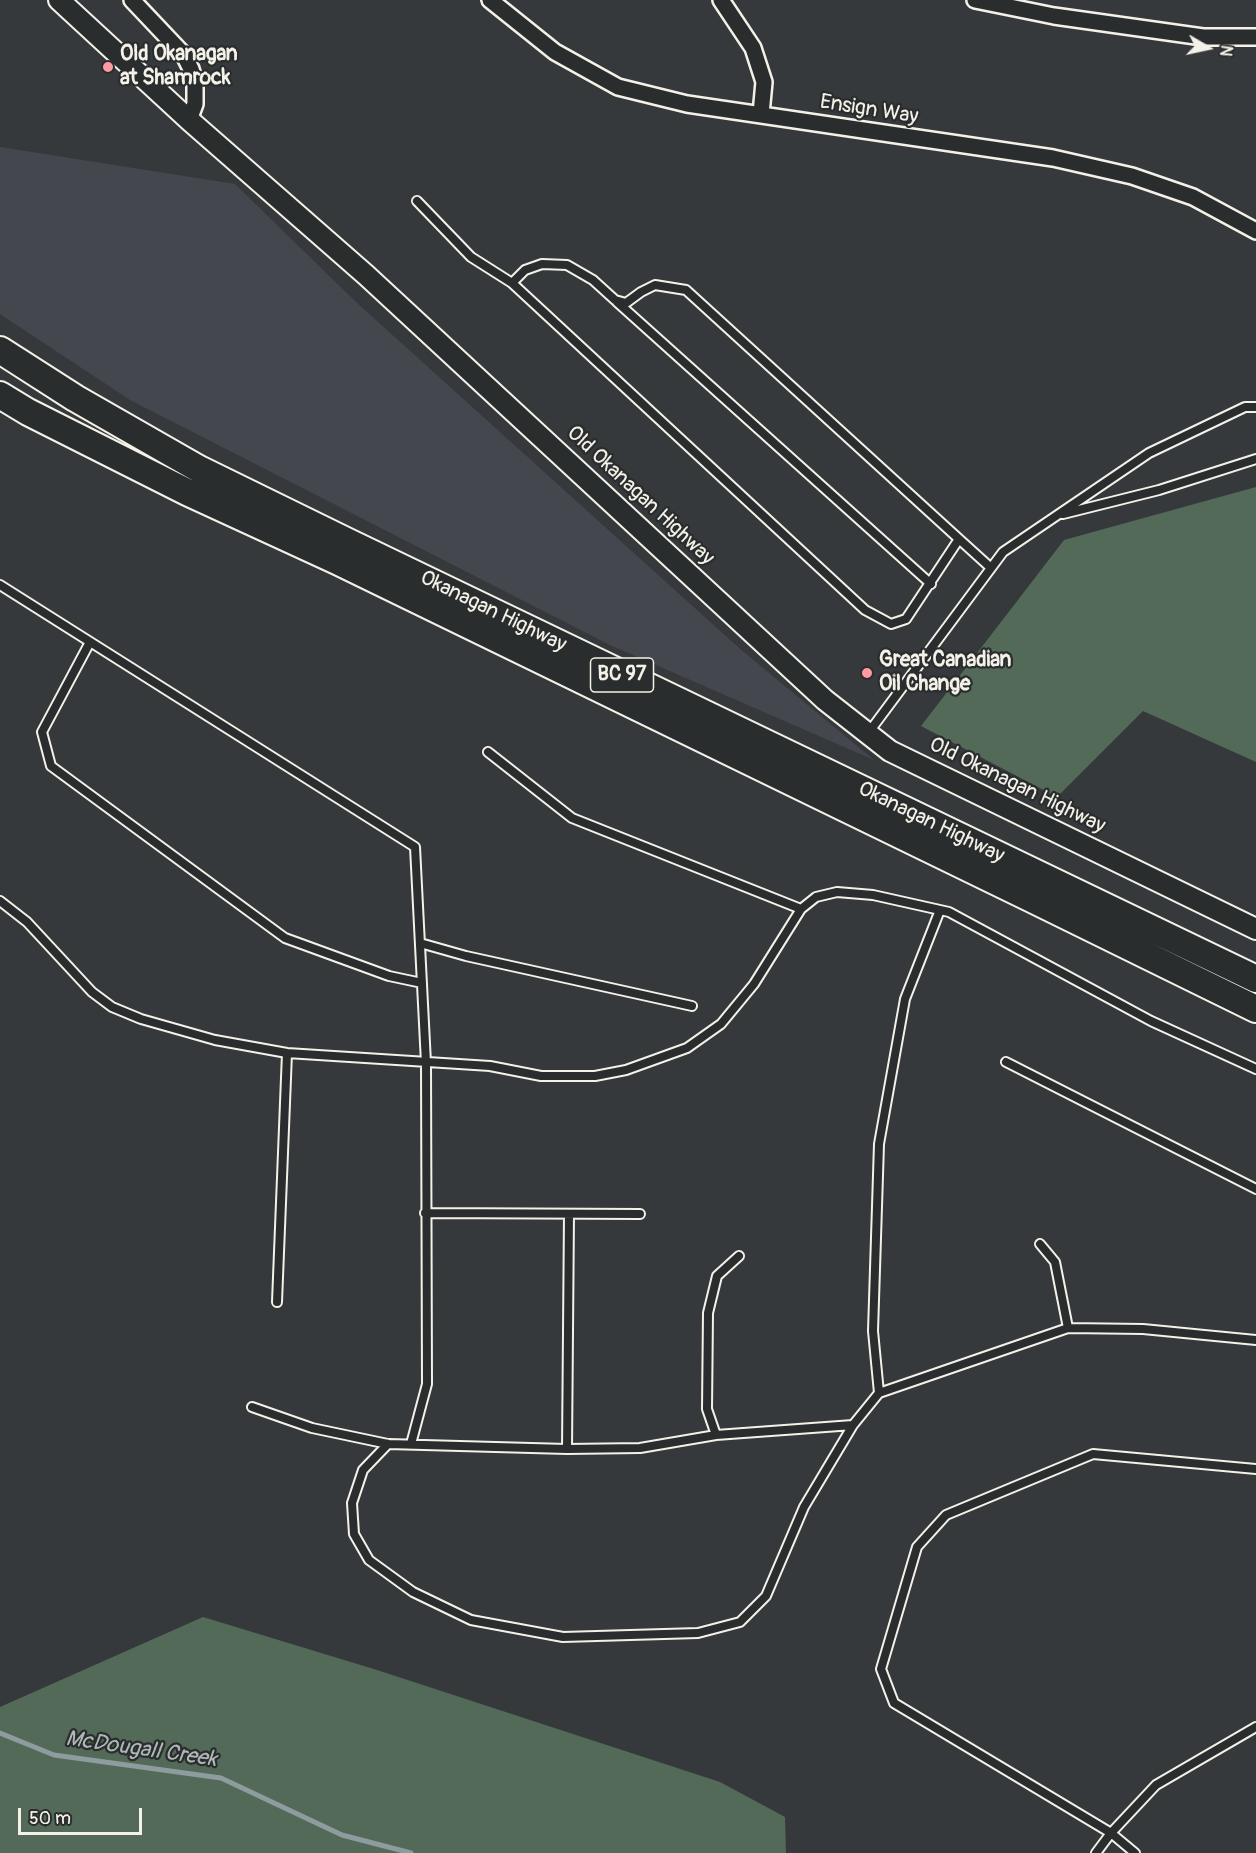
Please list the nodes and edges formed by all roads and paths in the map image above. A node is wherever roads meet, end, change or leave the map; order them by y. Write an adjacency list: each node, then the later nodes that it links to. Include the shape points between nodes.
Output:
1 (59, 0): 8 (street, Old Okanagan Highway)
2 (132, 0): 8 (street, via 184,55 191,69 195,104)
3 (490, 0): 7 (street, Ensign Way, via 555,52 618,87 687,104)
4 (721, 0): 7 (street, via 753,48 764,82)
5 (975, 0): 6 (street, via 1054,16 1203,37)
6 (1256, 37)
7 (761, 114): 10 (street, Ensign Way, via 1053,158 1132,176 1193,197)
8 (189, 120): 23 (street, Old Okanagan Highway, via 366,275 825,700)
9 (417, 201): 11 (lane, via 471,257)
10 (1256, 231)
11 (512, 283): 12 (lane, via 525,270 542,264 567,265 593,280); 20 (lane, via 865,610 891,624 906,620)
12 (615, 300): 18 (lane, via 626,303 655,285 686,290); 20 (lane)
13 (0, 350): 30 (highway, Okanagan Highway / BC 97, via 199,469)
14 (0, 395): 33 (highway, Okanagan Highway / BC 97, via 187,492 337,561)
15 (1256, 407): 17 (lane, via 1245,407 1149,453)
16 (1256, 459): 17 (lane, via 1159,490)
17 (1056, 516): 19 (lane, via 1003,552)
18 (959, 539): 19 (lane); 20 (lane)
19 (992, 568): 23 (lane)
20 (931, 584)
21 (0, 585): 22 (lane)
22 (90, 642): 29 (lane, via 415,847); 31 (lane, via 42,732 51,766 285,938 389,976)
23 (868, 734): 28 (street, Old Okanagan Highway, via 890,751)
24 (488, 752): 26 (lane, via 572,818)
25 (0, 901): 34 (lane, via 27,922 112,1008 215,1041)
26 (801, 909): 27 (lane, via 816,897 837,892 873,895); 36 (lane, via 754,984 721,1024 687,1048 626,1070 595,1076 541,1076 490,1066)
27 (940, 910): 37 (lane, via 1151,1021); 47 (lane, via 905,999 879,1144 873,1331)
28 (1256, 929)
29 (420, 943): 31 (lane); 32 (lane)
30 (1256, 979)
31 (422, 982): 36 (lane)
32 (692, 1006)
33 (1256, 1010)
34 (287, 1053): 36 (lane); 44 (lane)
35 (1006, 1062): 38 (lane)
36 (426, 1063): 39 (lane)
37 (1256, 1069)
38 (1256, 1189)
39 (425, 1213): 40 (lane); 52 (lane, via 427,1384)
40 (569, 1214): 41 (lane); 53 (lane)
41 (640, 1215)
42 (1040, 1244): 45 (lane, via 1054,1262)
43 (739, 1256): 50 (lane, via 717,1276 708,1313 707,1409)
44 (277, 1302)
45 (1068, 1328): 46 (lane, via 1143,1329); 47 (lane)
46 (1256, 1340)
47 (879, 1393): 49 (lane)
48 (252, 1407): 51 (lane, via 312,1428)
49 (853, 1425): 50 (lane); 51 (lane, via 804,1506 766,1596 740,1622 698,1634 563,1637 471,1620 413,1592 369,1560 354,1534 352,1503 363,1470)
50 (716, 1435): 53 (lane, via 640,1448)
51 (388, 1444): 52 (lane)
52 (411, 1444): 53 (lane)
53 (567, 1449)
54 (1256, 1469): 56 (lane, via 1093,1454 946,1515 917,1547 881,1669 894,1703)
55 (1256, 1727): 56 (lane, via 1156,1785)
56 (1111, 1833): 57 (lane); 58 (lane)
57 (1096, 1853)
58 (1135, 1853)

